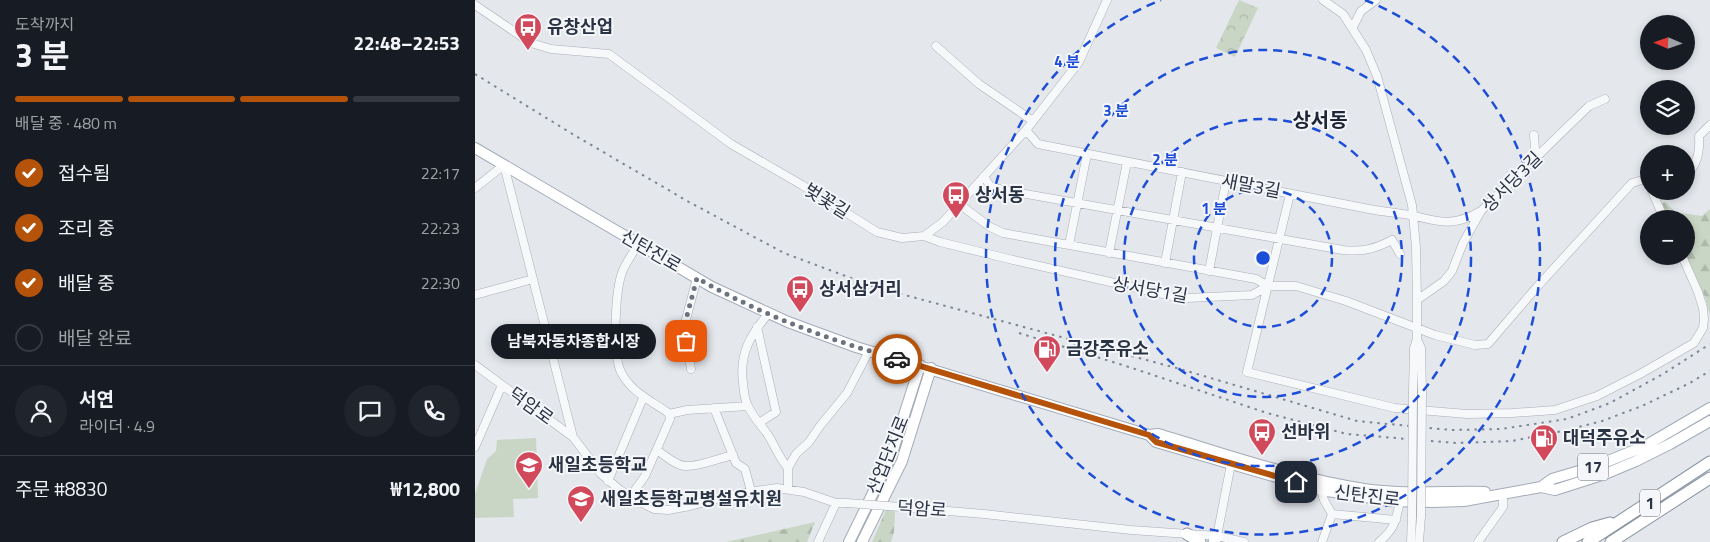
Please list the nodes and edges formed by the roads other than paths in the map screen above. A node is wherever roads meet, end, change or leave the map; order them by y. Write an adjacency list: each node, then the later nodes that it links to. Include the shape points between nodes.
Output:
1 (1107, 0): 8 (street, via 1079,62)
2 (1323, 0): 5 (street, via 1342,13)
3 (1377, 0): 5 (street, via 1361,11)
4 (475, 5): 31 (street, 벚꽃길, via 531,43 551,49 609,54 731,144 877,232 902,238)
5 (1353, 28): 28 (street, via 1377,76)
6 (936, 46): 8 (street, via 979,84)
7 (1605, 99): 16 (street, 상서당3길, via 1589,106)
8 (1033, 122): 10 (street)
9 (1710, 126): 15 (street, via 1699,136 1700,151)
10 (1026, 130): 13 (street, 새말3길, via 1037,144); 19 (street)
11 (1534, 135): 16 (street)
12 (475, 148): 17 (main road, 신탄진로 / 17)
13 (1087, 154): 14 (street, 새말3길); 24 (street)
14 (1127, 162): 18 (street, 새말3길); 26 (street)
15 (1695, 162)
16 (1532, 163): 27 (street, 상서당3길)
17 (504, 165): 22 (street); 33 (main road, 신탄진로 / 17); 41 (street)
18 (1182, 172): 20 (street, 새말3길); 29 (street)
19 (984, 176): 24 (street, via 990,186 1003,190); 25 (street)
20 (1225, 181): 23 (street, 새말3길); 30 (street)
21 (1640, 182): 47 (street, 상서당1길, via 1632,183 1488,344 1460,342)
22 (475, 188)
23 (1290, 194): 28 (street, 새말3길); 32 (street)
24 (1077, 202): 26 (street); 34 (street)
25 (959, 204): 31 (street); 34 (street, via 1003,233)
26 (1117, 209): 29 (street); 35 (street)
27 (1481, 211): 28 (street, 새말3길, via 1449,223); 44 (street, 상서당3길, via 1452,271 1444,281)
28 (1414, 216): 44 (street)
29 (1173, 220): 30 (street); 37 (street)
30 (1217, 228): 32 (street); 39 (street)
31 (924, 236): 42 (street, 상서당1길, via 1172,296 1252,295)
32 (1279, 239): 36 (street, via 1354,252 1376,248 1391,240); 42 (street)
33 (638, 243): 40 (main road, 신탄진로 / 17); 55 (street, via 623,271 615,340 621,371)
34 (1069, 245): 35 (street)
35 (1109, 253): 37 (street)
36 (1400, 254)
37 (1165, 263): 39 (street)
38 (1686, 265): 42 (street, via 1703,308 1703,328 1694,343 1597,396 1555,410 1467,414 1395,408 1247,372)
39 (1209, 271): 42 (street, via 1256,279)
40 (697, 278): 45 (main road, 신탄진로 / 17); 53 (street, via 684,327)
41 (533, 279): 43 (street); 63 (street)
42 (1268, 286): 47 (street, 상서당1길, via 1296,286)
43 (475, 295)
44 (1417, 300): 47 (street)
45 (769, 313): 46 (street); 49 (main road, 신탄진로 / 17)
46 (757, 327): 56 (street, via 748,341 742,364); 61 (street, via 776,412)
47 (1417, 328): 48 (street)
48 (1417, 339): 85 (street, bridge, via 1414,348); 86 (street, bridge, via 1421,348 1422,392)
49 (869, 351): 51 (main road, 신탄진로 / 17); 69 (street, via 847,393)
50 (475, 365): 54 (street, 덕암로)
51 (920, 365): 52 (main road, 신탄진로 / 17); 88 (main road, 산업단지로, via 891,456)
52 (931, 368): 67 (main road, 신탄진로 / 17, via 1149,435 1156,442); 89 (main road, 산업단지로, via 901,461)
53 (691, 369)
54 (502, 385): 62 (street); 63 (street, 덕암로)
55 (643, 398): 59 (street); 71 (street)
56 (748, 406): 57 (street); 61 (street)
57 (714, 408): 59 (street); 66 (street)
58 (1710, 408): 72 (main road, 신탄진로 / 17, via 1637,450 1552,478)
59 (669, 414): 65 (street, via 667,428)
60 (1710, 421): 72 (main road, 신탄진로 / 17, via 1670,444 1605,474 1555,490)
61 (759, 423): 69 (street)
62 (477, 435): 64 (street)
63 (573, 437): 71 (street, 덕암로)
64 (475, 447)
65 (657, 450): 66 (street, via 685,466); 77 (street)
66 (733, 455): 75 (street, via 745,469)
67 (1232, 460): 74 (main road, 신탄진로 / 17); 76 (main road, 신탄진로 / 17, via 1364,489 1432,494); 84 (street)
68 (1710, 462): 82 (highway, 1)
69 (788, 468): 73 (street)
70 (1710, 478): 97 (highway, 1)
71 (608, 481): 77 (street, 덕암로)
72 (1541, 487): 76 (main road, 신탄진로 / 17)
73 (788, 489): 75 (street, 덕암로); 79 (street, 덕암로)
74 (1321, 490): 78 (main road, 신탄진로 / 17); 80 (street)
75 (751, 491): 77 (street, 덕암로, via 667,510 654,509)
76 (1503, 493): 78 (main road, 신탄진로 / 17, via 1464,501); 94 (street, via 1503,507)
77 (631, 497)
78 (1400, 501): 81 (street)
79 (836, 503): 83 (street, 덕암로, bridge); 87 (street)
80 (1332, 514): 81 (street); 92 (street)
81 (1396, 520): 93 (street, via 1390,534)
82 (1624, 520): 95 (highway, via 1592,528); 96 (highway, 1)
83 (1187, 534): 84 (street, 덕암로); 90 (highway)
84 (1217, 540): 91 (street, 덕암로)
85 (1410, 541)
86 (1420, 541)
87 (818, 542)
88 (849, 542)
89 (862, 542)
90 (1200, 542)
91 (1244, 542)
92 (1322, 542)
93 (1379, 542)
94 (1478, 542)
95 (1563, 542)
96 (1588, 542)
97 (1611, 542)

